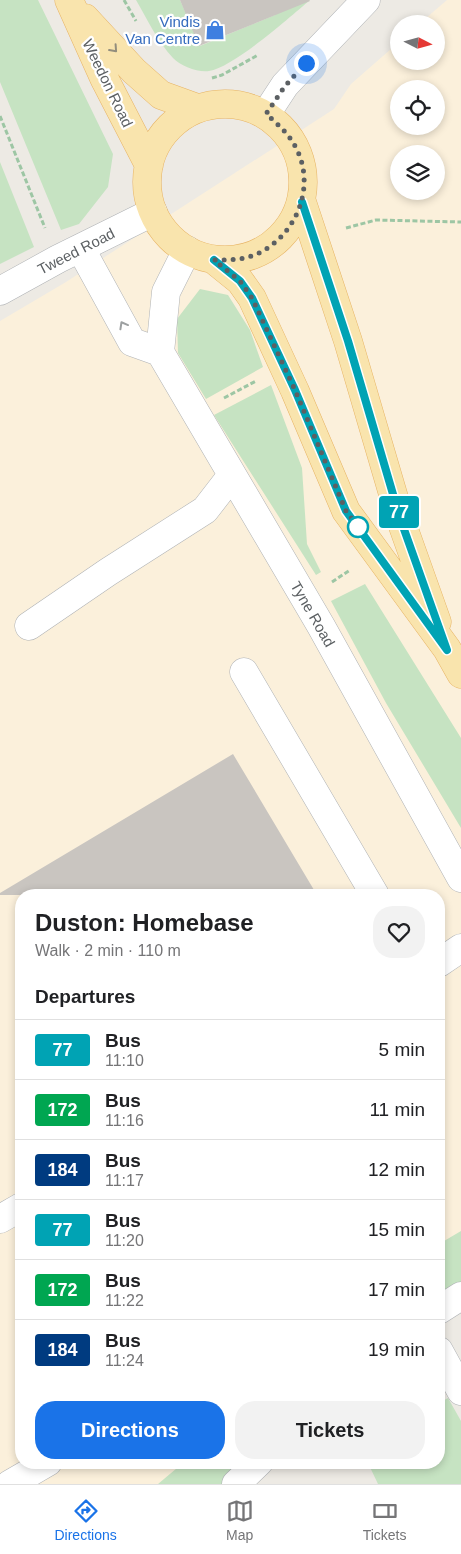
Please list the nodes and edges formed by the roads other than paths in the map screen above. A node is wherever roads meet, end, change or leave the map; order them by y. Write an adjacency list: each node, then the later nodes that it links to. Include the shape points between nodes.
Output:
1 (69, 0): 3 (main road, Weedon Road, one-way to 3, via 134,71 162,94); 5 (main road, Weedon Road)
2 (366, 0): 4 (street, via 285,86)
3 (197, 108): 4 (main road, via 220,103 236,104); 5 (main road, via 175,121 158,141)
4 (266, 114): 6 (main road, via 285,131 298,152 304,177)
5 (148, 165): 7 (main road, via 148,189)
6 (302, 202): 10 (main road, via 293,223 278,241 258,254 237,260); 15 (main road, via 348,341 400,518)
7 (153, 212): 8 (main road, via 172,240); 9 (street, Tweed Road)
8 (186, 250): 10 (main road); 12 (street, via 166,292)
9 (69, 254): 11 (street, Tweed Road); 12 (street, one-way to 9, via 132,342)
10 (214, 260): 15 (main road, via 240,281 252,298 346,511)
11 (0, 291)
12 (160, 352): 13 (street, Tyne Road)
13 (232, 475): 14 (street, via 205,510); 18 (street, Tyne Road, via 321,626)
14 (29, 626)
15 (447, 650): 17 (main road)
16 (244, 672): 19 (street)
17 (461, 674)
18 (461, 878)
19 (371, 889)
20 (461, 948): 21 (street)
21 (445, 959)
22 (15, 1210): 23 (street)
23 (0, 1219)
24 (461, 1296): 25 (street)
25 (445, 1306)
26 (445, 1362): 27 (street)
27 (461, 1391)
28 (36, 1469): 30 (street)
29 (252, 1469): 31 (street)
30 (10, 1484)
31 (236, 1484)

